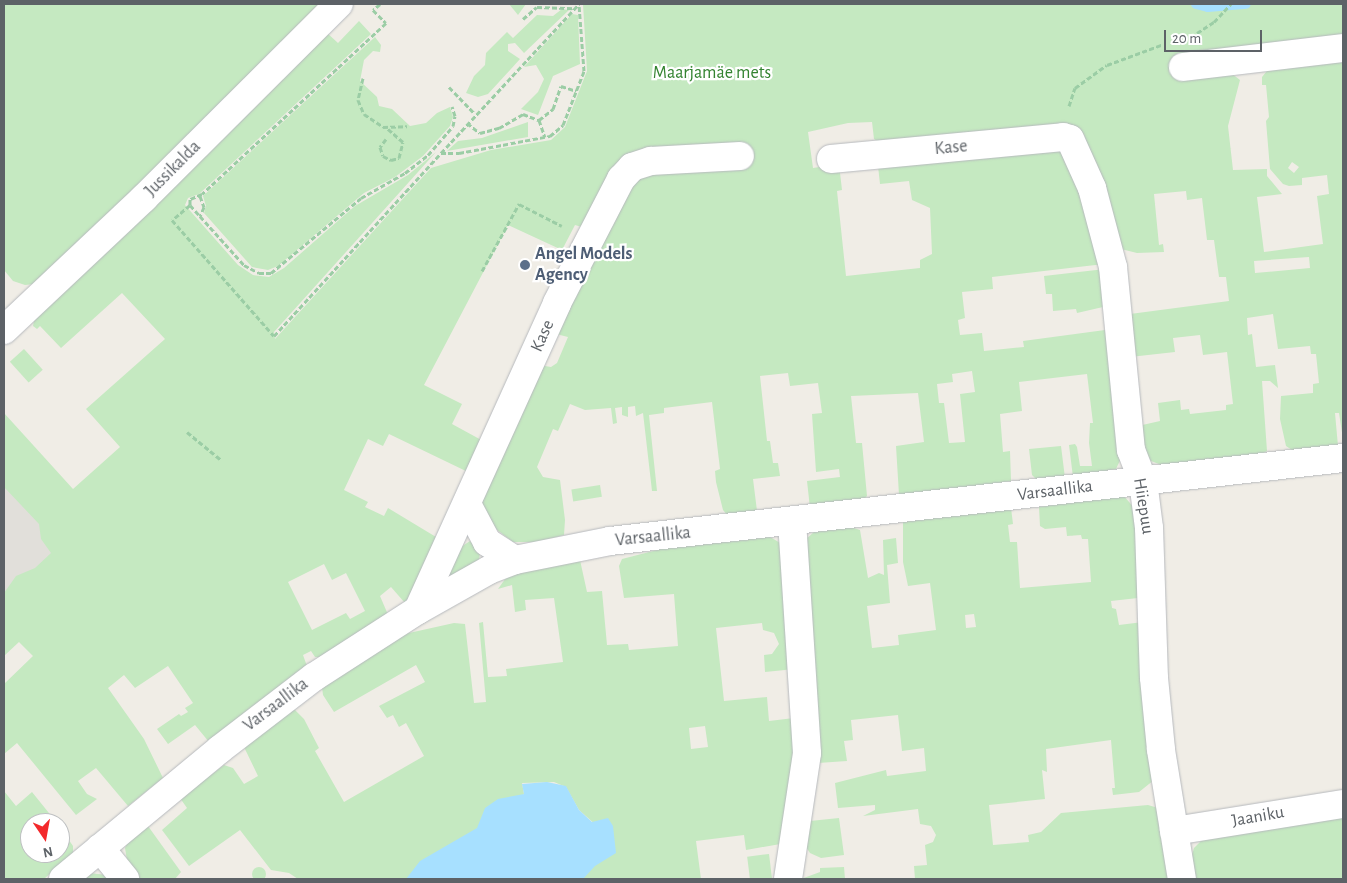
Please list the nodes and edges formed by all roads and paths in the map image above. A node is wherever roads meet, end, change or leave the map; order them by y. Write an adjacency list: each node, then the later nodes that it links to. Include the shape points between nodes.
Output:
1 (339, 4): 30 (street, Jussikalda, via 144,198)
2 (380, 4): 25 (path, via 373,10 386,23)
3 (1231, 4): 5 (path)
4 (575, 8): 6 (path, via 537,7); 12 (path, via 579,4 584,57 584,71); 14 (path)
5 (1224, 12)
6 (523, 19)
7 (1343, 48): 9 (street)
8 (1148, 50): 21 (path, via 1106,65 1076,88 1068,111)
9 (1183, 67)
10 (363, 78): 18 (path, via 358,94 361,108 369,119)
11 (449, 87): 14 (path)
12 (576, 91): 15 (path, via 561,86 553,109); 19 (path, via 563,125)
13 (452, 106): 27 (path, via 453,126 428,155 405,173 361,198 276,271 259,273 244,265)
14 (475, 114): 16 (path)
15 (539, 120): 16 (path, via 523,114 499,128 480,133); 19 (path)
16 (467, 123): 22 (path)
17 (407, 126): 18 (path)
18 (386, 127): 20 (path, via 403,142 399,158 391,160 383,156 380,147)
19 (545, 137): 22 (path, via 459,153)
20 (386, 139)
21 (1070, 139): 24 (street, Kase, via 1063,137); 34 (street, Hiiepuu, via 1092,188 1108,244 1131,450)
22 (441, 153): 26 (path, via 274,336 172,220)
23 (740, 156): 35 (street, Kase, via 651,161 627,172 557,304)
24 (831, 159)
25 (200, 196): 26 (path, via 192,197); 27 (path, via 204,207)
26 (190, 205): 27 (path)
27 (200, 216)
28 (553, 221): 29 (path, via 519,204)
29 (482, 271)
30 (10, 317)
31 (188, 432): 33 (path)
32 (1343, 458): 34 (street, Varsaallika)
33 (220, 460)
34 (1143, 481): 36 (street, Varsaallika); 40 (street, Hiiepuu, via 1149,528 1156,697)
35 (467, 504): 37 (street, via 487,542); 38 (street, Kase)
36 (792, 521): 37 (street, Varsaallika, via 610,541); 44 (street, via 807,753)
37 (515, 560): 38 (street, Varsaallika, via 489,570)
38 (418, 610): 41 (street, Varsaallika, via 284,698)
39 (1343, 804): 40 (street, Jaaniku)
40 (1174, 831): 45 (street, Hiiepuu)
41 (100, 848): 42 (street, Varsaallika); 43 (street)
42 (63, 879)
43 (125, 879)
44 (788, 879)
45 (1182, 879)

